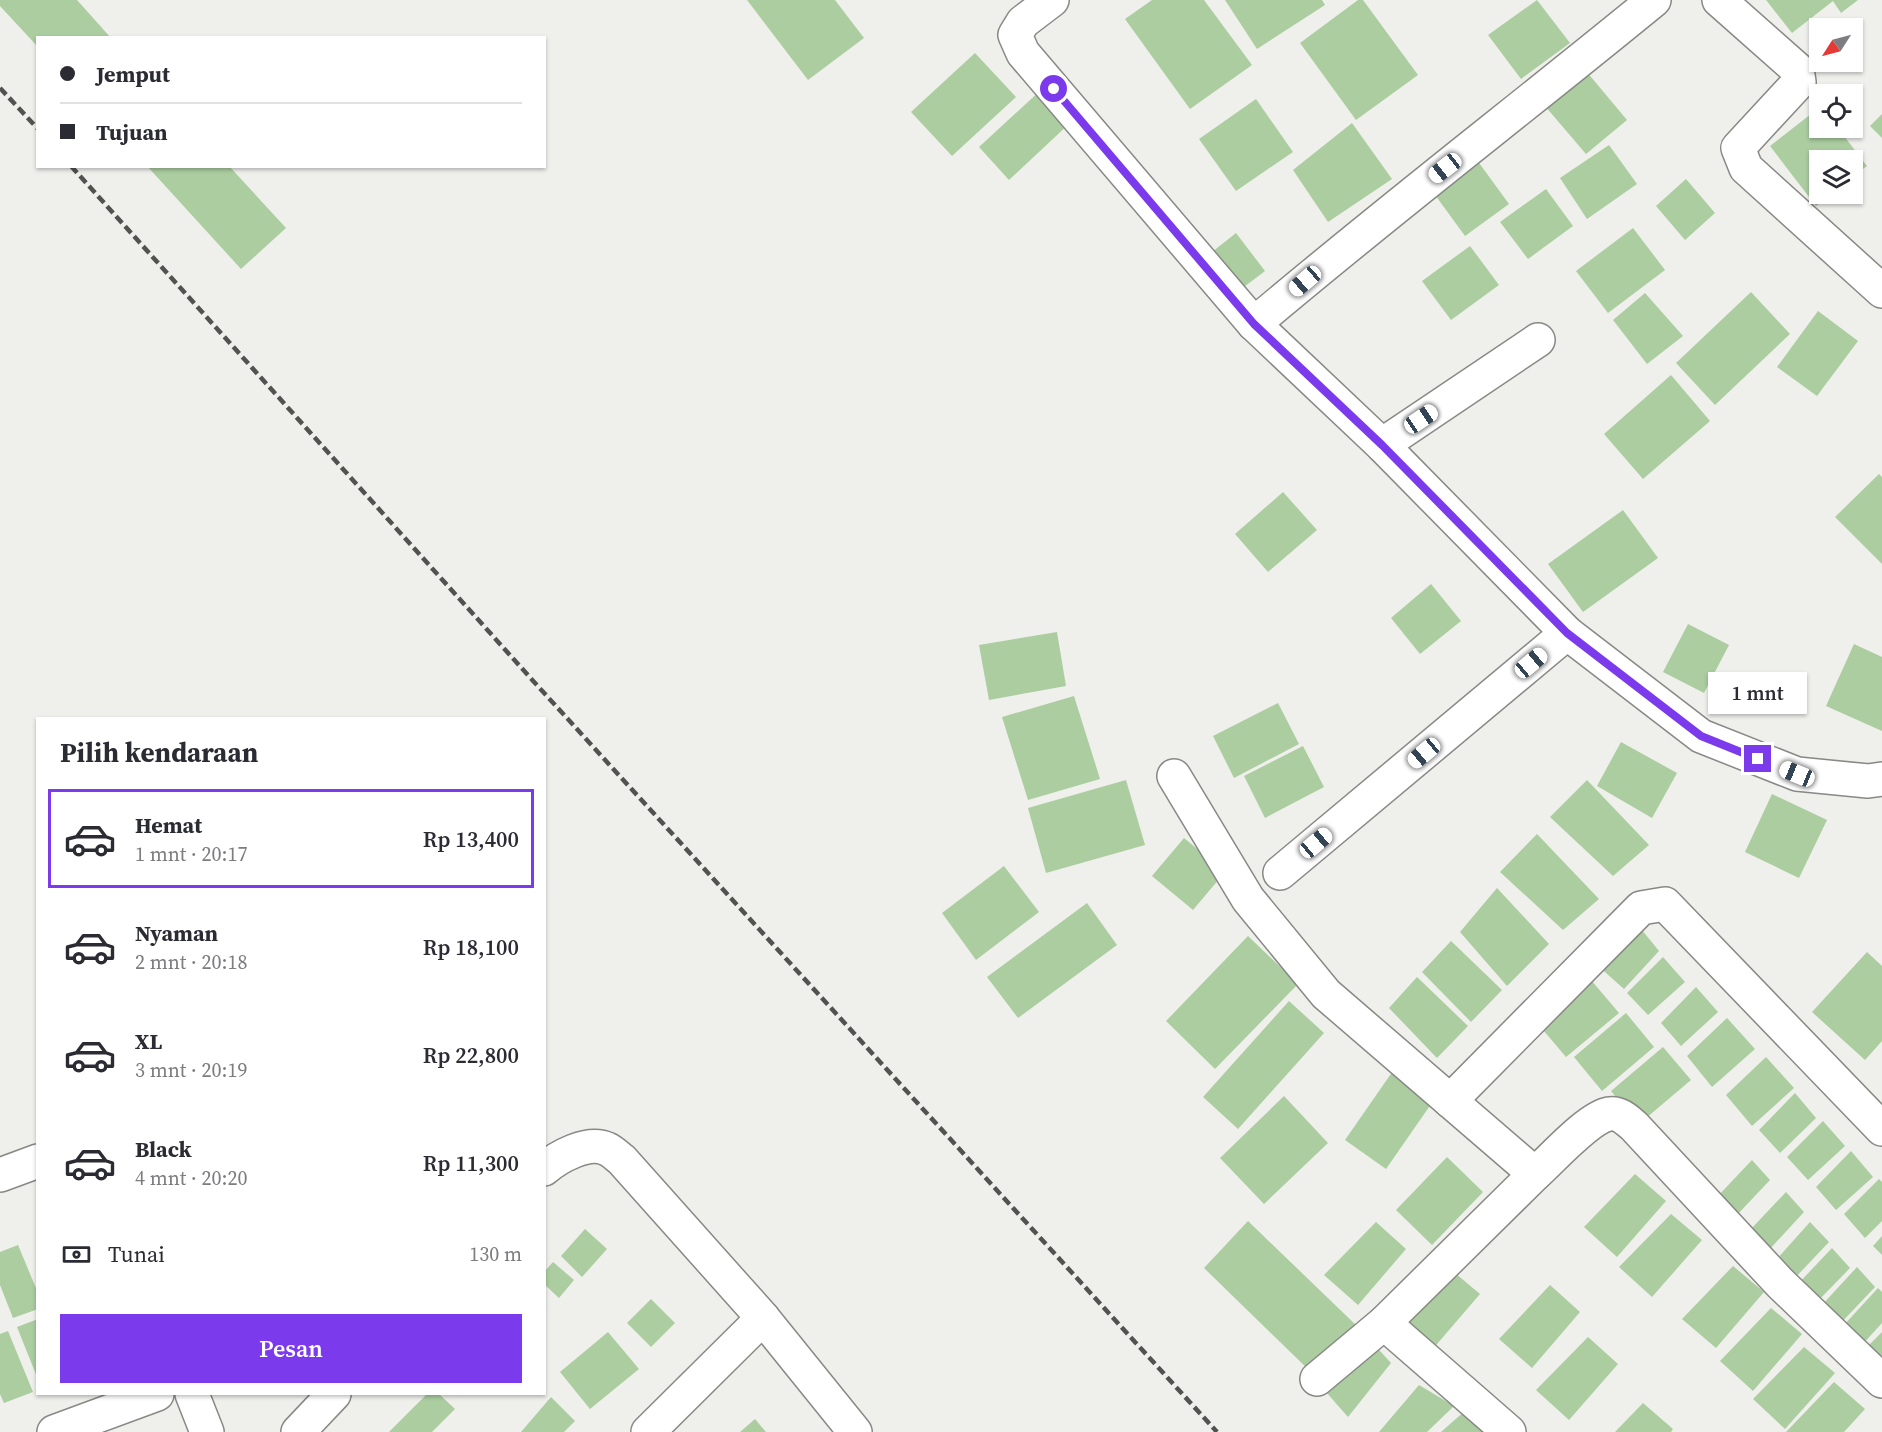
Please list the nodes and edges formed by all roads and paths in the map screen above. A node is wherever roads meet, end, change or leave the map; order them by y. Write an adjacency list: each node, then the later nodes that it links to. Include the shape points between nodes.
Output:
1 (1052, 0): 5 (street, via 1023,22 1015,35 1023,52)
2 (1654, 0): 5 (street)
3 (1719, 0): 4 (street, via 1797,69 1799,82 1738,148 1746,168)
4 (1882, 291)
5 (1254, 324): 7 (street)
6 (1538, 340): 7 (street)
7 (1382, 445): 8 (street)
8 (1567, 633): 10 (street, via 1701,736 1797,774); 11 (street)
9 (1174, 776): 12 (street, via 1248,899 1326,994)
10 (1882, 779)
11 (1280, 873)
12 (1450, 1101): 13 (street, via 1641,908 1665,903); 16 (street)
13 (1882, 1130)
14 (36, 1162): 17 (street)
15 (546, 1168): 18 (street, via 568,1153 606,1148 622,1160)
16 (1535, 1174): 19 (street); 21 (street, via 1589,1125 1609,1114 1622,1116 1780,1283)
17 (0, 1175)
18 (763, 1318): 28 (street); 29 (street)
19 (1384, 1323): 20 (street); 30 (street)
20 (1317, 1379)
21 (1882, 1381)
22 (154, 1395): 25 (street)
23 (192, 1395): 26 (street)
24 (333, 1395): 27 (street)
25 (54, 1432)
26 (207, 1432)
27 (298, 1432)
28 (648, 1432)
29 (855, 1432)
30 (1509, 1432)

